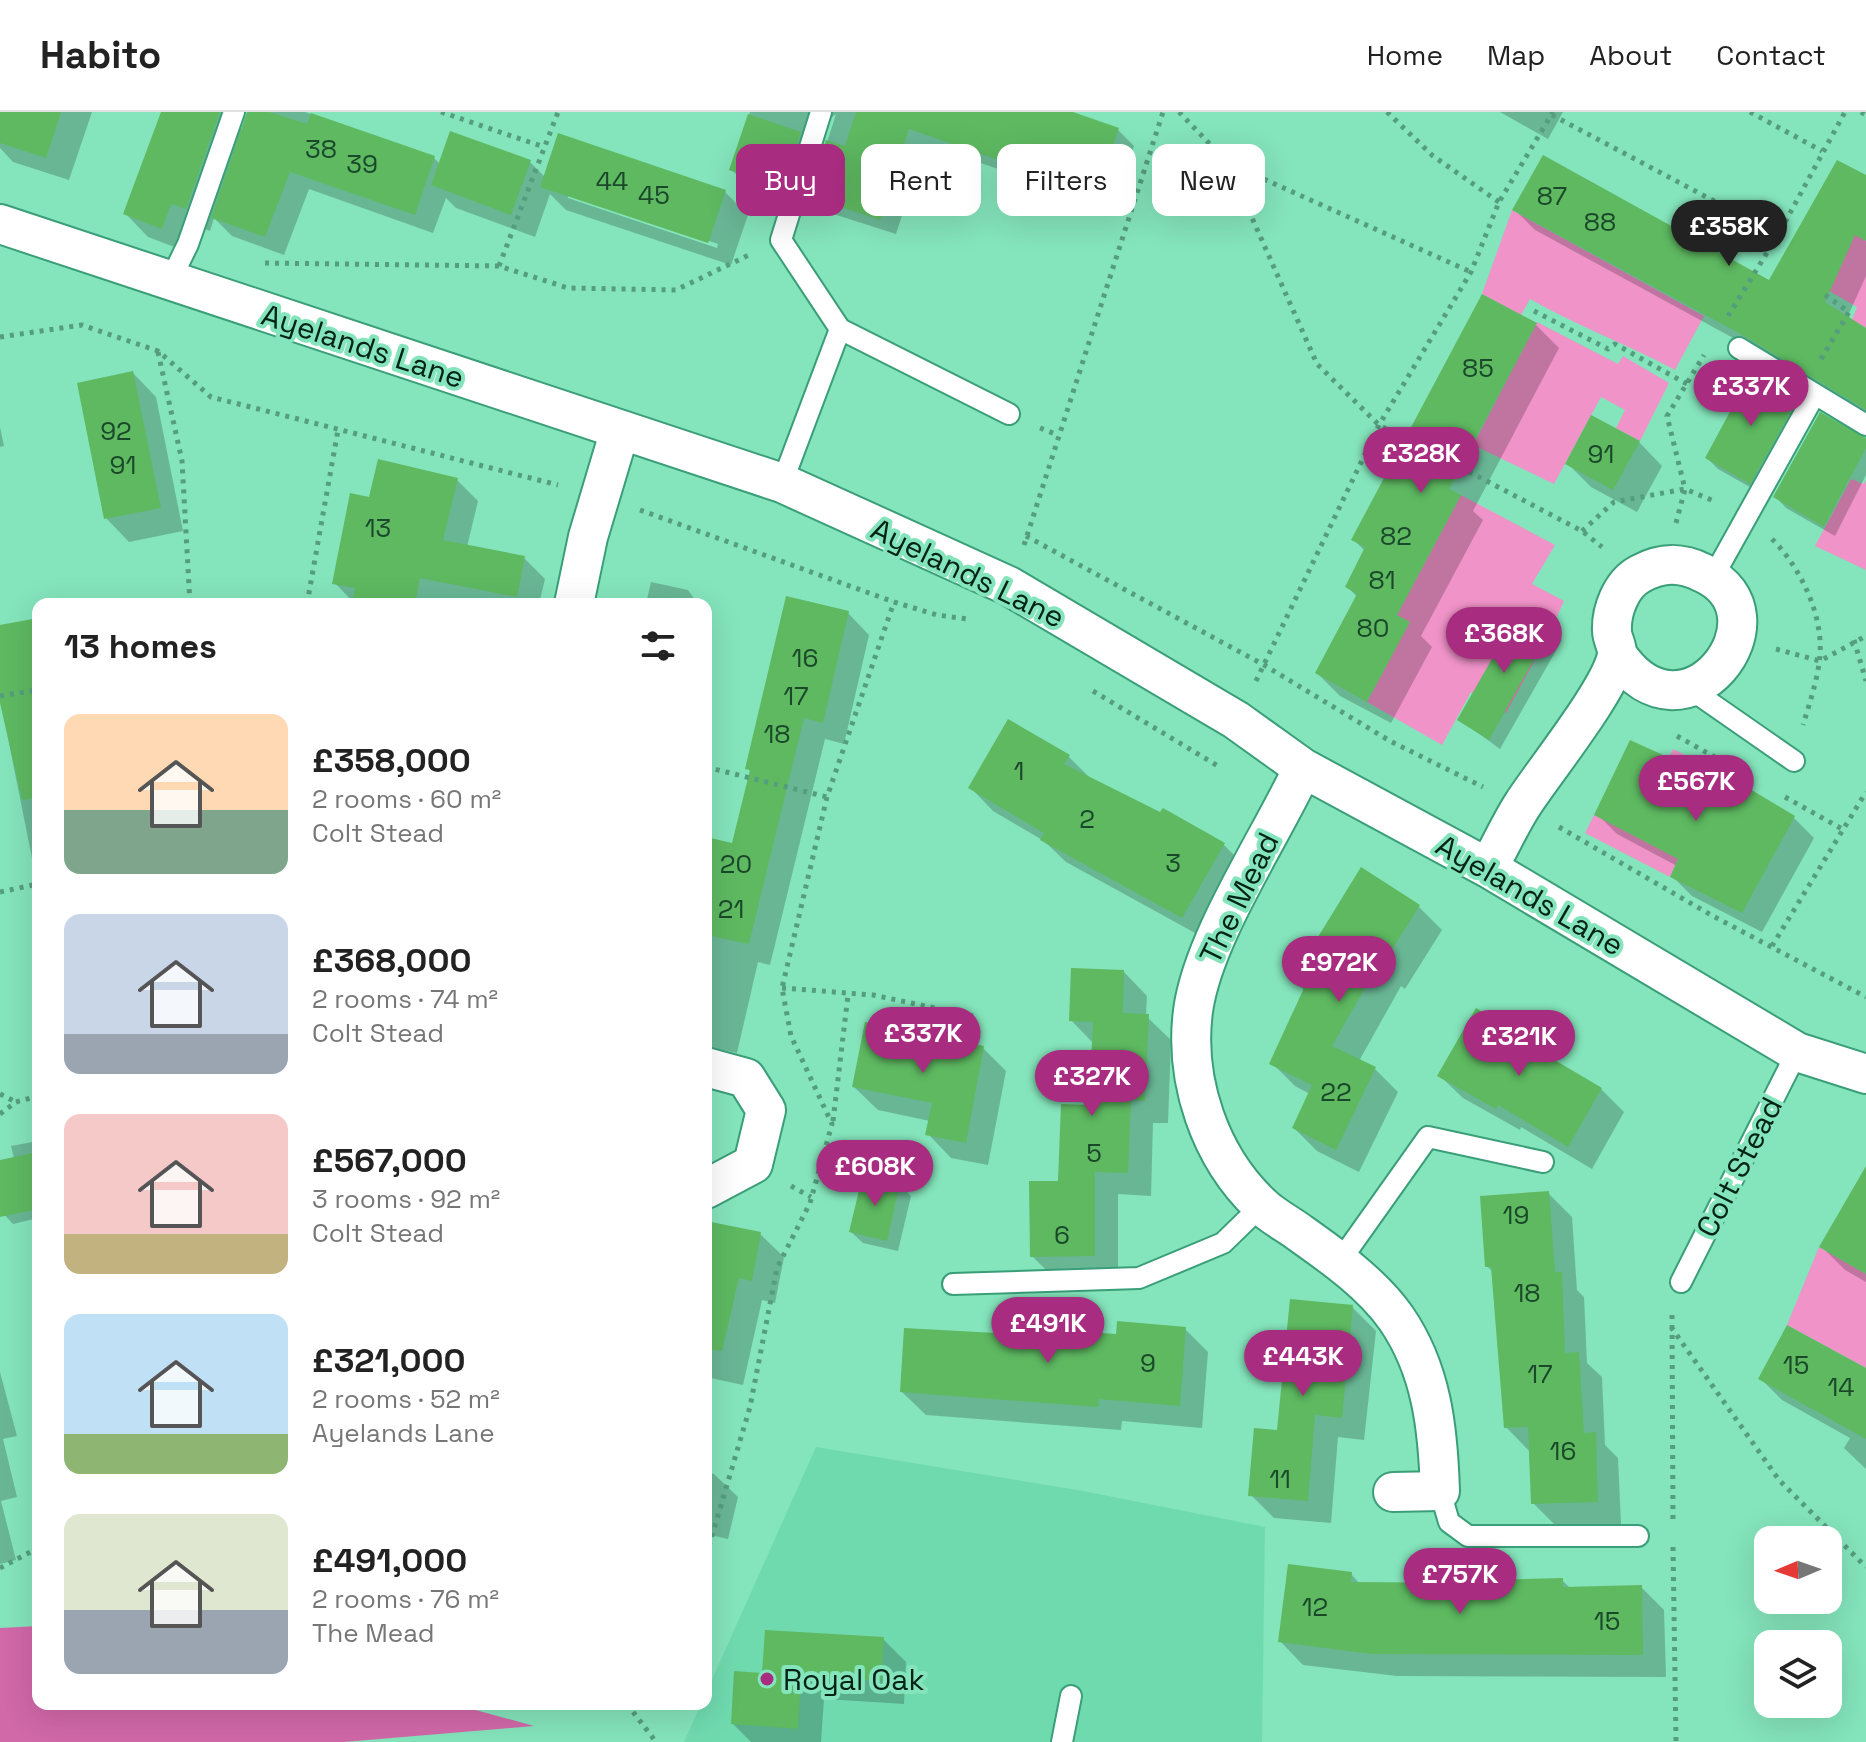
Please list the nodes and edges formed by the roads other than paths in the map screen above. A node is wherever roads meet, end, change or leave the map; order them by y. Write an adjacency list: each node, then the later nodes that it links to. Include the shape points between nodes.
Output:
1 (234, 112): 4 (lane)
2 (821, 112): 5 (lane, via 781,240)
3 (0, 224): 4 (street, Ayelands Lane)
4 (169, 283): 10 (street, Ayelands Lane)
5 (840, 329): 8 (lane); 11 (lane)
6 (1739, 348): 7 (lane)
7 (1810, 391): 9 (lane); 12 (lane)
8 (1009, 414)
9 (1866, 425)
10 (620, 430): 11 (street, Ayelands Lane); 13 (street)
11 (782, 483): 17 (street, Ayelands Lane, via 1009,586 1236,720)
12 (1713, 577): 14 (street, via 1686,565 1665,564 1637,575 1613,611); 15 (street, via 1736,616 1736,638 1715,675)
13 (575, 598)
14 (1617, 654): 15 (street, via 1646,684 1667,690); 18 (street, via 1600,692 1522,806)
15 (1689, 688): 16 (lane)
16 (1794, 761)
17 (1303, 768): 18 (street, Ayelands Lane); 24 (street, The Mead, via 1205,959 1193,1012 1193,1068 1206,1125 1225,1161)
18 (1488, 868): 19 (street, Ayelands Lane)
19 (1797, 1052): 21 (street, Ayelands Lane); 26 (lane, Colt Stead)
20 (712, 1069): 23 (street, via 746,1078 766,1110 753,1164)
21 (1866, 1074)
22 (1543, 1162): 25 (lane, via 1428,1137)
23 (712, 1186)
24 (1261, 1206): 25 (street, The Mead); 27 (lane, via 1223,1243 1139,1278)
25 (1340, 1261): 28 (street, The Mead, via 1395,1317 1427,1376)
26 (1681, 1282)
27 (953, 1284)
28 (1440, 1491): 29 (street); 30 (lane, The Mead, via 1449,1522 1468,1536)
29 (1393, 1492)
30 (1638, 1536)
31 (1071, 1696): 32 (lane)
32 (1062, 1742)

